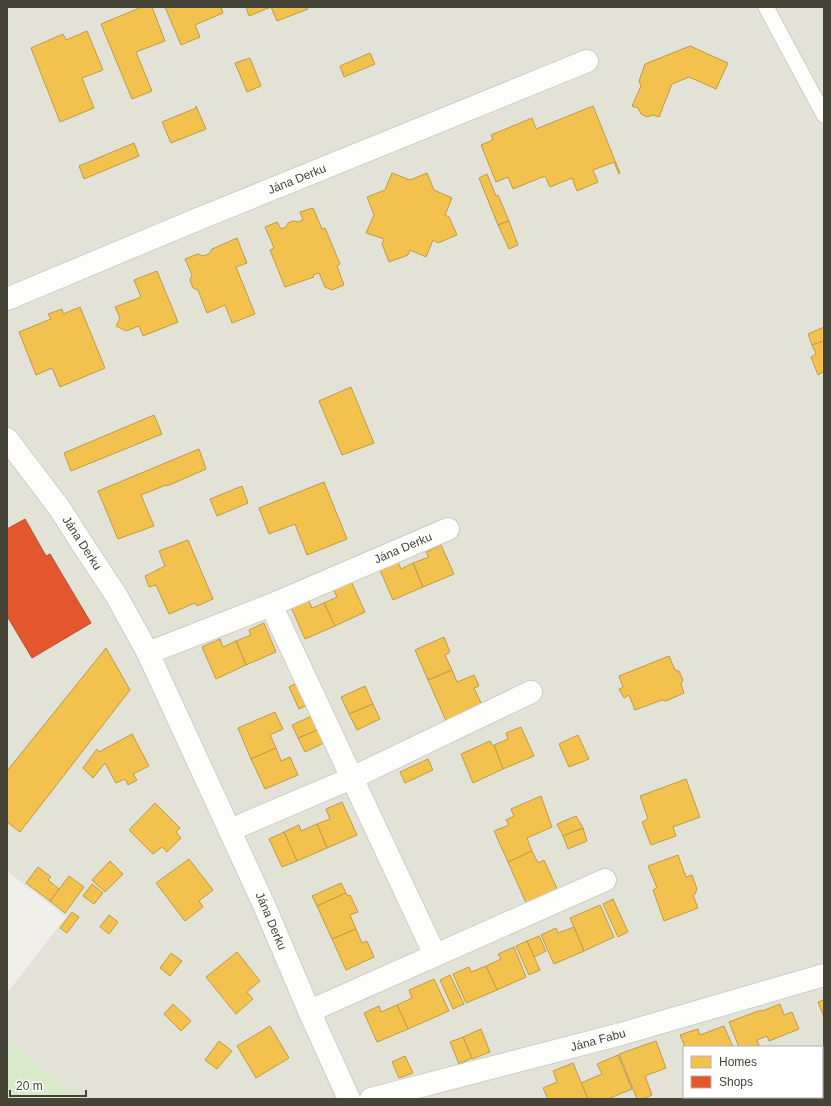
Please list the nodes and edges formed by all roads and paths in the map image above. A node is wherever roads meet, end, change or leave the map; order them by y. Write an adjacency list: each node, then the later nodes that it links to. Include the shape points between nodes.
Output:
1 (766, 7): 3 (lane)
2 (587, 61): 4 (street, Jána Derku)
3 (824, 115)
4 (7, 299)
5 (7, 439): 8 (street, Jána Derku, via 60,509 116,595)
6 (448, 529): 7 (street, Jána Derku)
7 (271, 605): 8 (street, Jána Derku); 10 (street)
8 (148, 654): 11 (street, Jána Derku)
9 (531, 692): 10 (street)
10 (352, 778): 11 (street); 13 (street)
11 (230, 830): 15 (street, Jána Derku)
12 (604, 880): 13 (street)
13 (435, 955): 15 (street)
14 (824, 975): 17 (street, Jána Fabu, via 621,1034)
15 (310, 1013): 16 (street, Jána Derku)
16 (349, 1099)
17 (371, 1099)

